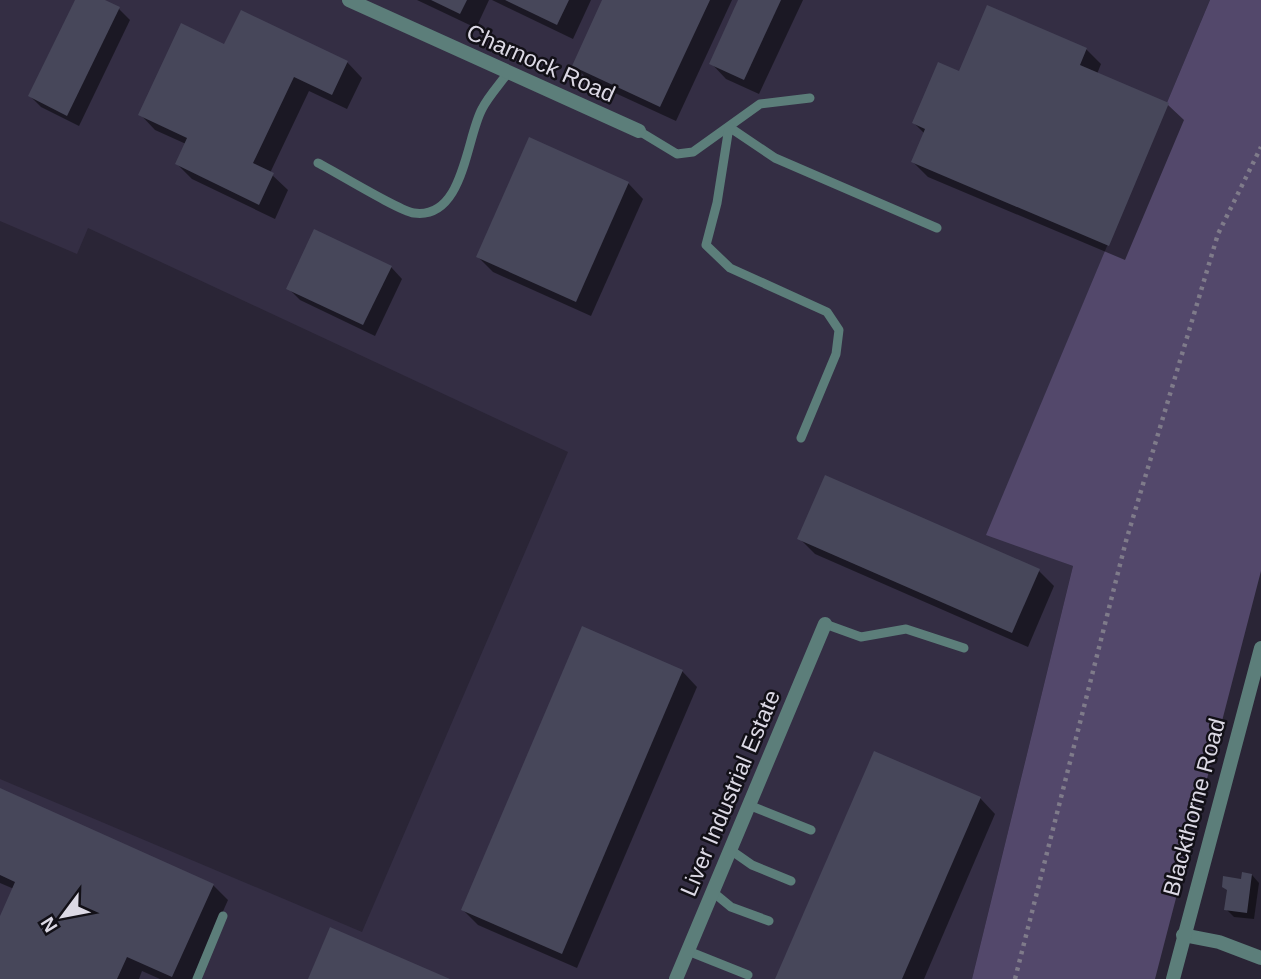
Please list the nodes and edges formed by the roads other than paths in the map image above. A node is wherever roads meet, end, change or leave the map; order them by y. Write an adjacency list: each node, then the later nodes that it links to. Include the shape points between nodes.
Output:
1 (349, 0): 2 (street, Charnock Road)
2 (508, 74): 5 (street, Charnock Road); 6 (lane, via 481,110 468,158 446,201 434,211 413,213)
3 (810, 98): 4 (lane, via 760,104)
4 (729, 127): 5 (lane, via 693,152 677,154); 7 (lane, via 775,158); 8 (lane, via 718,203 706,245 730,268 827,312 839,330 836,354)
5 (639, 131)
6 (318, 163)
7 (937, 228)
8 (801, 438)
9 (825, 624): 10 (lane, via 861,636 906,629); 12 (street, Liver Industrial Estate)
10 (964, 648)
11 (1261, 648): 19 (street, Blackthorne Road)
12 (751, 806): 13 (lane); 14 (street, Liver Industrial Estate)
13 (811, 831)
14 (732, 851): 15 (lane, via 752,865); 16 (street, Liver Industrial Estate)
15 (792, 881)
16 (714, 893): 18 (lane, via 731,907); 20 (street, Liver Industrial Estate)
17 (223, 916): 23 (lane)
18 (769, 921)
19 (1183, 935): 21 (street); 25 (street, Blackthorne Road)
20 (688, 951): 22 (lane); 24 (street, Liver Industrial Estate)
21 (1261, 958)
22 (748, 975)
23 (197, 979)
24 (676, 979)
25 (1173, 979)

